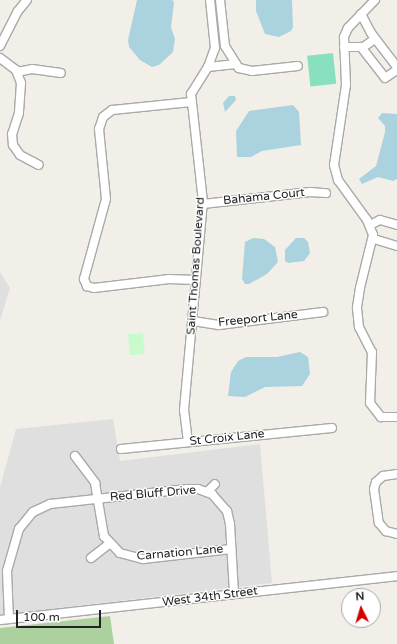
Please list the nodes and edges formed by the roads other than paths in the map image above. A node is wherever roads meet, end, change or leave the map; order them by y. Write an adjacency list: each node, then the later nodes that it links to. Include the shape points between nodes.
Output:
1 (27, 0): 7 (street, via 18,11)
2 (210, 0): 10 (street, Saint Thomas Boulevard)
3 (220, 0): 8 (street)
4 (375, 0): 5 (street)
5 (361, 14): 6 (street); 9 (street, via 346,33)
6 (376, 39): 11 (street); 16 (street)
7 (0, 46)
8 (225, 46): 10 (street); 13 (street)
9 (344, 47): 11 (street); 23 (street, via 346,85 334,168 338,180)
10 (215, 48): 15 (street, Saint Thomas Boulevard)
11 (362, 48): 16 (street, via 383,77 387,78)
12 (0, 58): 17 (street)
13 (236, 64): 14 (street, via 252,71); 15 (street)
14 (298, 66)
15 (208, 67): 19 (street, Saint Thomas Boulevard, via 191,94)
16 (397, 69)
17 (17, 72): 18 (street, via 32,69); 20 (street, via 21,93 12,143 18,153)
18 (62, 73)
19 (192, 102): 22 (street, Saint Thomas Boulevard); 27 (street, via 115,110 103,117 99,127 106,199 84,276 86,285 94,288 168,279)
20 (39, 165)
21 (326, 193): 22 (street, Bahama Court, via 310,192)
22 (203, 204): 27 (street, Saint Thomas Boulevard)
23 (370, 225): 24 (street, via 380,220); 25 (street)
24 (397, 225)
25 (374, 239): 26 (street); 30 (street, via 360,288 358,319 372,352 371,406 381,417)
26 (397, 246)
27 (196, 280): 29 (street, Saint Thomas Boulevard)
28 (323, 312): 29 (street, Freeport Lane, via 219,325)
29 (193, 321): 32 (street, Saint Thomas Boulevard, via 184,410)
30 (397, 417)
31 (332, 428): 32 (street, St Croix Lane)
32 (188, 442): 33 (street, St Croix Lane)
33 (121, 449)
34 (76, 456): 38 (street, via 93,478)
35 (397, 474): 39 (street, via 379,479 374,487 376,515 382,527)
36 (215, 484): 37 (street)
37 (207, 492): 38 (street, Red Bluff Drive, via 192,488); 41 (street, via 219,500 227,511)
38 (98, 499): 40 (street, via 101,527); 45 (street, Red Bluff Drive, via 47,505 35,510 25,519 18,531 6,575)
39 (397, 534)
40 (109, 544): 41 (street, Carnation Lane, via 124,555 143,559); 42 (street)
41 (231, 549): 44 (street)
42 (91, 558)
43 (397, 576): 44 (street, West 34th Street)
44 (234, 594): 45 (street, West 34th Street)
45 (9, 619): 46 (street, West 34th Street)
46 (0, 620)

